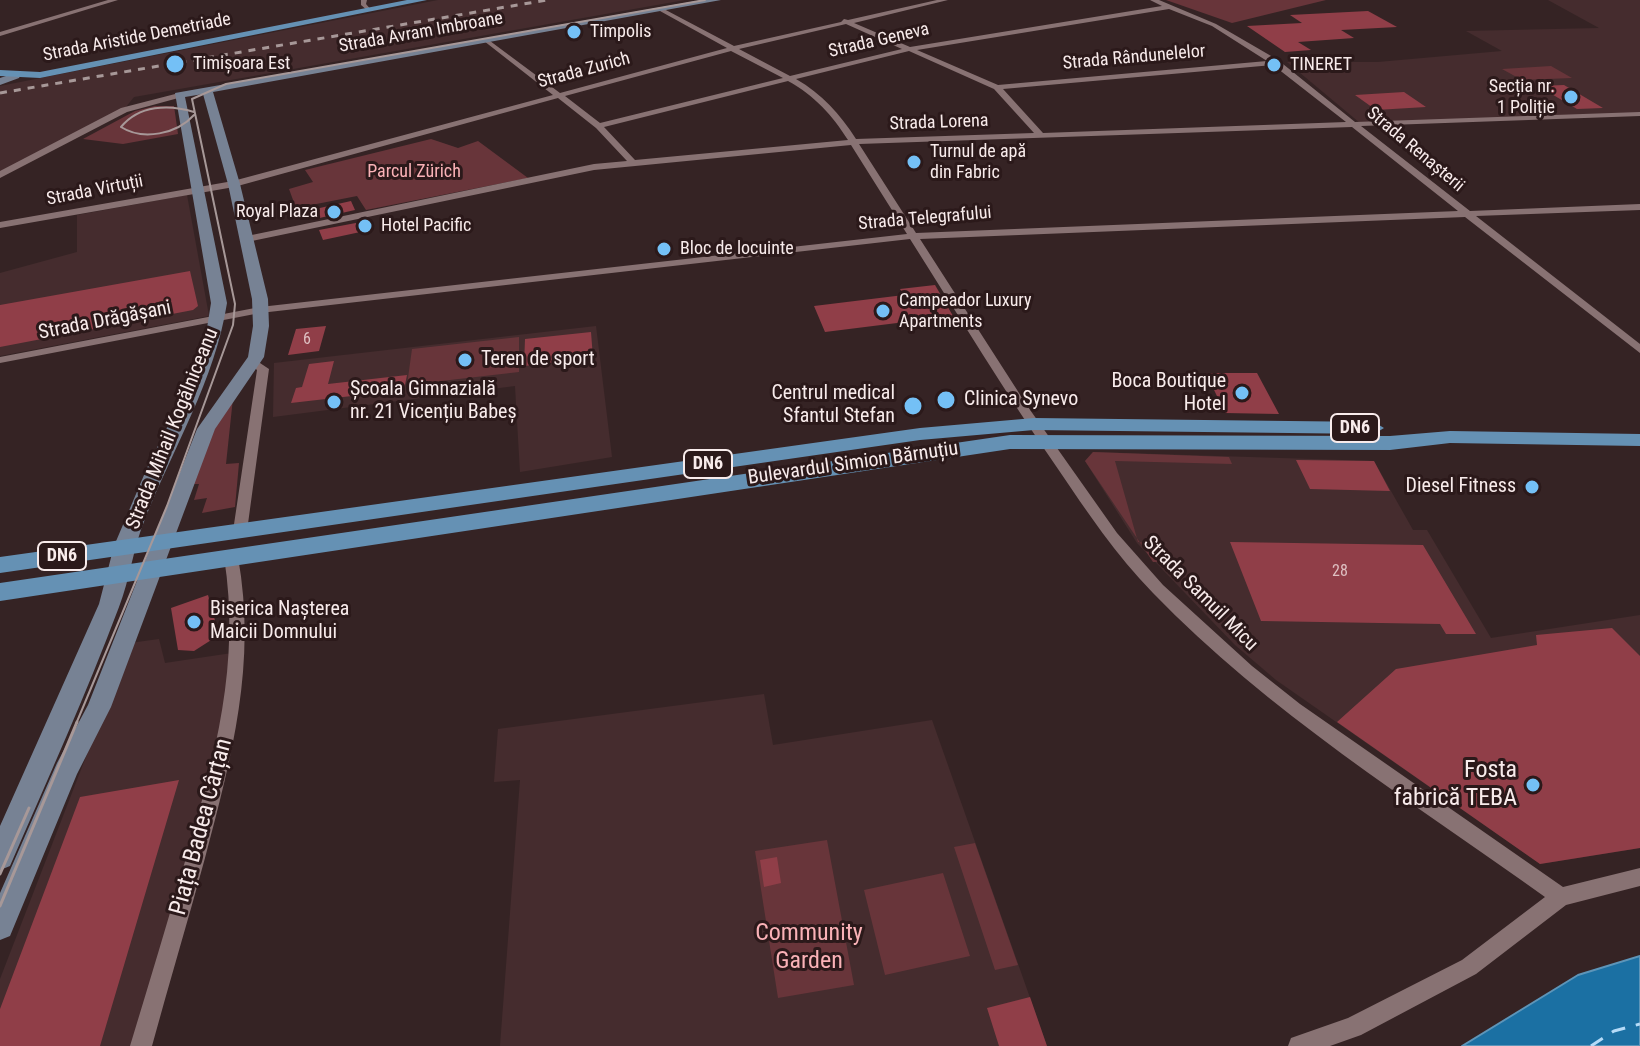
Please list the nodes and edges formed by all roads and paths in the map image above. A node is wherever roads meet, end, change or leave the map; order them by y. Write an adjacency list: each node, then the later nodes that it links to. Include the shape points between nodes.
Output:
1 (115, 0): 10 (street)
2 (422, 0): 6 (main road, Strada Aristide Demetriade)
3 (717, 0): 8 (street, Strada Avram Imbroane)
4 (945, 0): 9 (street, Strada Zurich)
5 (1153, 0): 7 (street, Strada Renașterii)
6 (367, 5): 16 (main road, Strada Aristide Demetriade)
7 (1171, 7): 13 (street, Strada Geneva); 14 (street, Strada Renașterii, via 1242,40)
8 (662, 10): 11 (street, Strada Avram Imbroane); 12 (street, Strada Samuil Micu)
9 (843, 20): 12 (street, Strada Zurich); 13 (street)
10 (0, 34)
11 (486, 40): 20 (street, Strada Avram Imbroane); 21 (street)
12 (730, 49): 17 (street, Strada Samuil Micu); 21 (street, Strada Zurich)
13 (910, 49): 17 (street, Strada Geneva); 19 (street)
14 (1275, 62): 19 (street, Strada Rândunelelor); 25 (street, Strada Renașterii)
15 (0, 73): 16 (main road)
16 (15, 76): 18 (street, Strada Aristide Demetriade)
17 (790, 79): 24 (street, Strada Geneva); 27 (street, Strada Samuil Micu, via 820,99)
18 (0, 82)
19 (997, 87): 26 (street)
20 (207, 90): 22 (street, Strada Avram Imbroane); 30 (street, Strada Mihail Kogălniceanu)
21 (555, 94): 24 (street); 30 (street, Strada Zurich)
22 (179, 95): 29 (street, via 124,110); 31 (street, Strada Mihail Kogălniceanu)
23 (1640, 114): 25 (street, Strada Lorena)
24 (599, 126): 28 (street)
25 (1358, 126): 26 (street, Strada Lorena); 33 (street, Strada Renașterii)
26 (1040, 135): 27 (street, Strada Lorena)
27 (854, 142): 28 (street, Strada Lorena); 35 (street, Strada Samuil Micu)
28 (633, 163): 36 (street, Strada Lorena)
29 (0, 175)
30 (234, 184): 31 (street, Strada Zurich); 36 (street, Strada Mihail Kogălniceanu)
31 (196, 188): 34 (street, Strada Virtuții); 38 (street, Strada Mihail Kogălniceanu)
32 (1640, 207): 33 (street, Strada Telegrafului)
33 (1463, 213): 35 (street, Strada Telegrafului); 39 (street, Strada Renașterii)
34 (0, 225)
35 (915, 236): 37 (street, Strada Telegrafului); 42 (street, Strada Samuil Micu)
36 (247, 239): 37 (street, Strada Mihail Kogălniceanu)
37 (260, 310): 38 (street, Strada Telegrafului); 41 (street, Strada Mihail Kogălniceanu)
38 (218, 318): 40 (street, Strada Drăgășani); 46 (street, Strada Mihail Kogălniceanu, via 191,397)
39 (1640, 350)
40 (0, 360)
41 (254, 362): 44 (street, Strada Mihail Kogălniceanu, via 263,369); 45 (street, Strada Mihail Kogălniceanu, via 209,424)
42 (1040, 432): 43 (main road, Bulevardul Simion Bărnuțiu / DN6, via 1268,444 1450,437); 44 (main road, Bulevardul Simion Bărnuțiu / DN6, via 920,434); 47 (main road, Bulevardul Simion Bărnuțiu / DN6); 54 (street, Strada Samuil Micu, via 1112,537 1204,634 1294,709)
43 (1640, 440)
44 (240, 531): 45 (main road, Bulevardul Simion Bărnuțiu / DN6)
45 (163, 542): 46 (main road, DN6); 49 (street, Strada Mihail Kogălniceanu)
46 (124, 546): 48 (main road, DN6); 50 (street, Strada Mihail Kogălniceanu)
47 (231, 557): 49 (main road, Bulevardul Simion Bărnuțiu / DN6); 56 (street, Piața Badea Cârțan, via 237,654 225,754)
48 (0, 565)
49 (153, 568): 50 (main road, Bulevardul Simion Bărnuțiu / DN6); 55 (street, via 99,707)
50 (118, 573): 51 (main road, DN6); 52 (street, via 110,604)
51 (0, 592)
52 (0, 857)
53 (1640, 877): 54 (street)
54 (1561, 897): 57 (street, via 1469,967 1353,1027)
55 (0, 926)
56 (141, 1046)
57 (1299, 1046)

